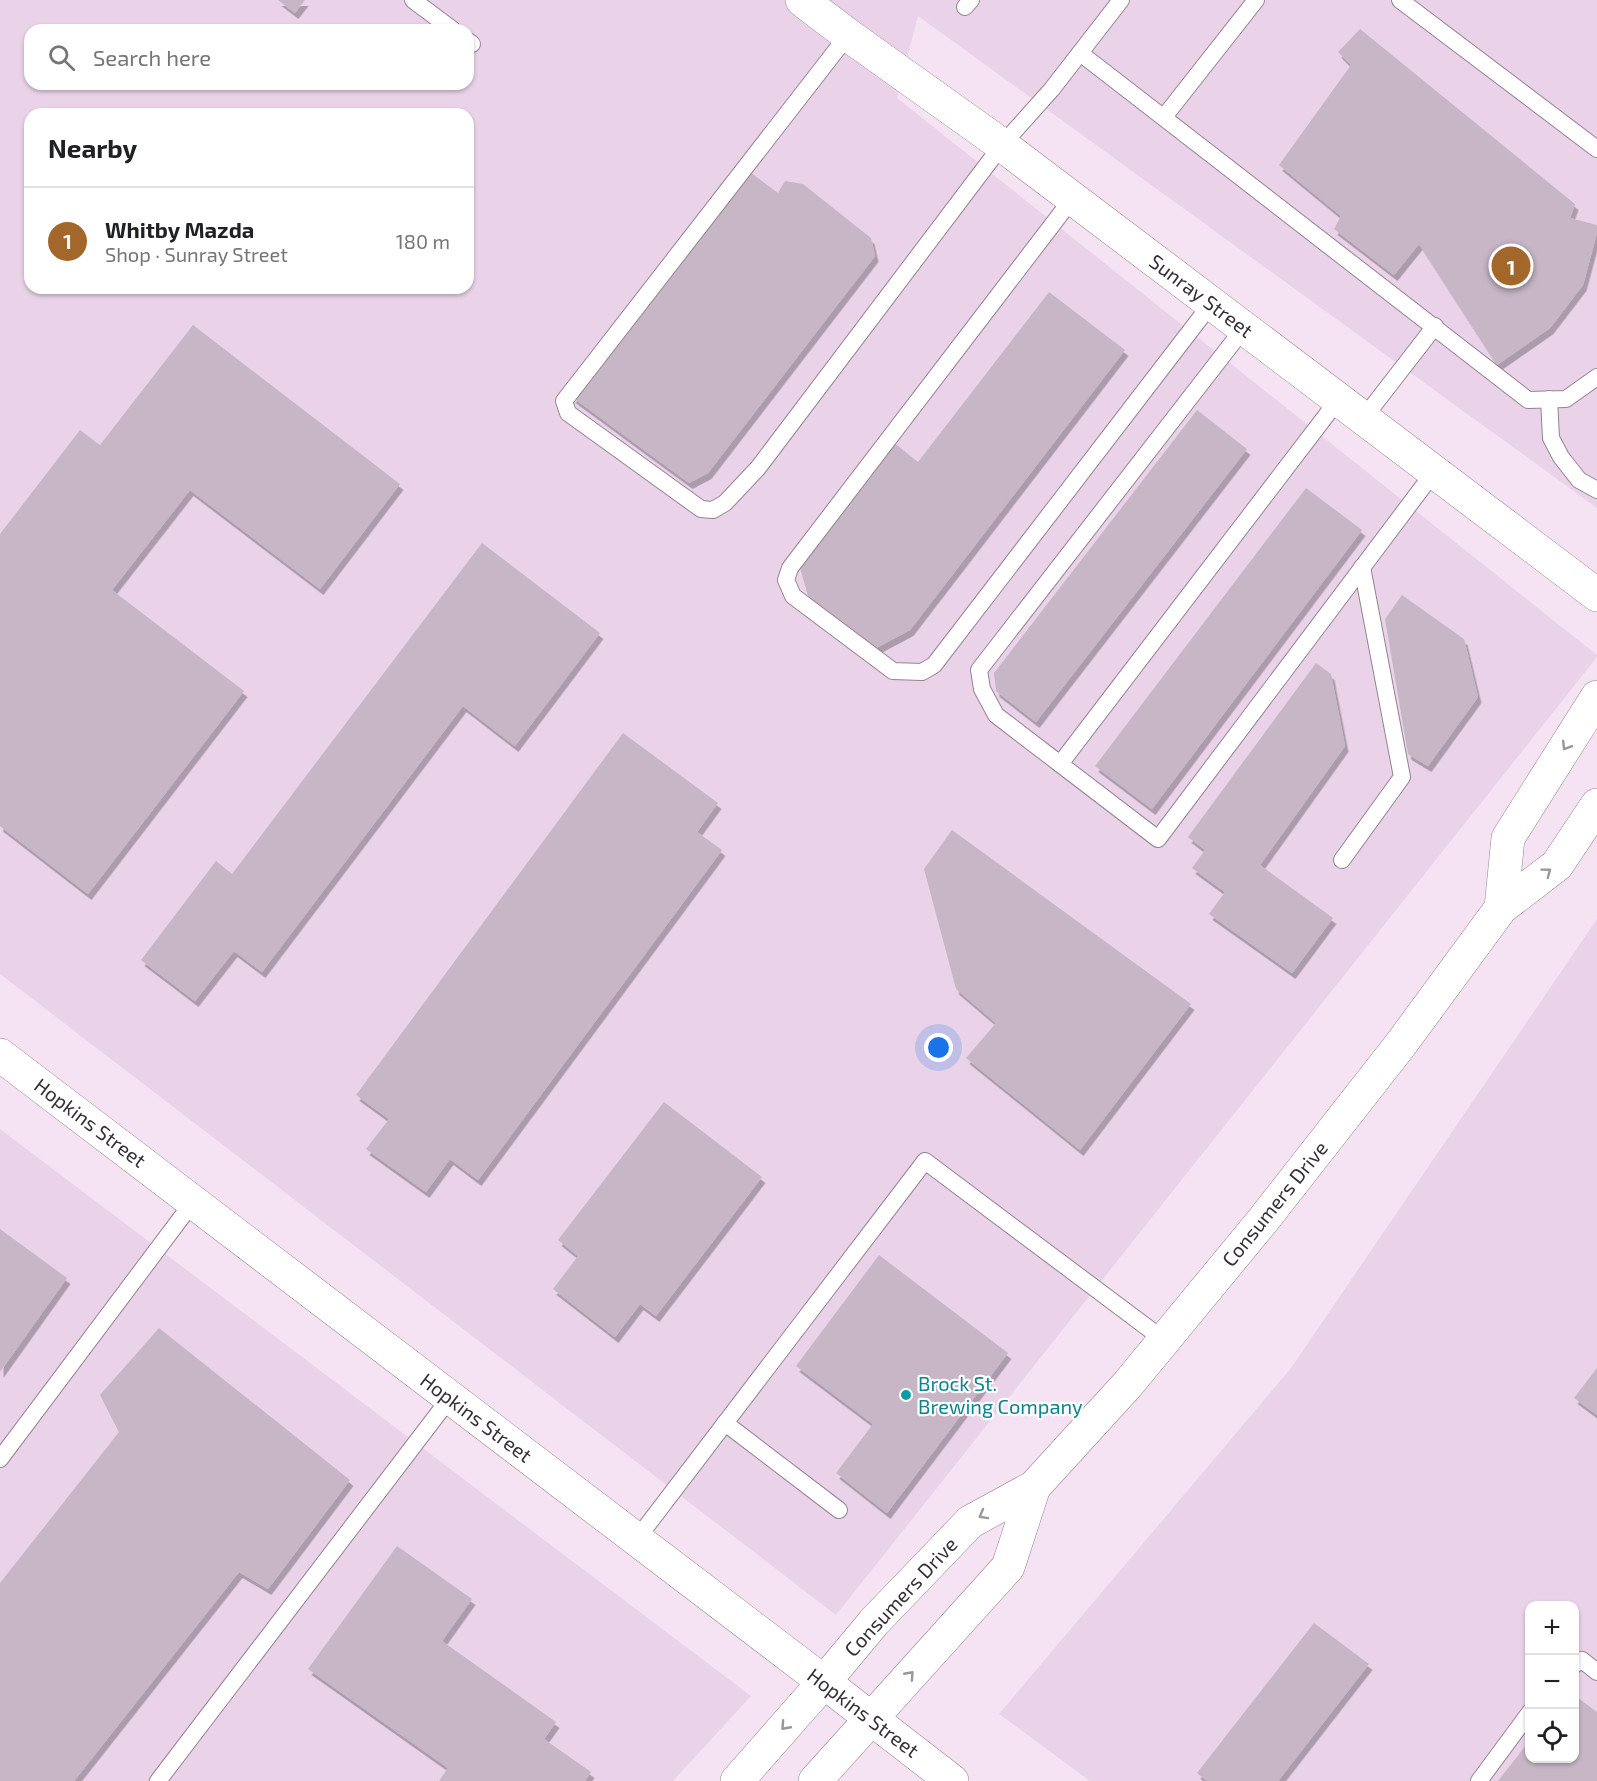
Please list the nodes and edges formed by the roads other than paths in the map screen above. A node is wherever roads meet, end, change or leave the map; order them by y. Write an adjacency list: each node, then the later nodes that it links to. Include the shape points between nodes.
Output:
1 (413, 0): 6 (lane)
2 (802, 0): 7 (main road, Sunray Street)
3 (1121, 0): 8 (lane)
4 (1256, 0): 9 (lane)
5 (1400, 0): 11 (lane)
6 (445, 24)
7 (848, 35): 10 (main road, Sunray Street); 10 (lane, via 564,401 567,413 700,509 713,510 725,503 758,468)
8 (1080, 53): 9 (lane); 10 (lane)
9 (1164, 117): 14 (lane)
10 (1002, 145): 12 (main road, Sunray Street)
11 (1597, 149)
12 (1072, 199): 13 (main road, Sunray Street); 13 (lane, via 790,568 786,580 793,596 893,671 922,672 934,665)
13 (1211, 304): 15 (main road, Sunray Street)
14 (1435, 326): 17 (lane, via 1528,400); 18 (lane)
15 (1244, 328): 18 (main road, Sunray Street); 24 (lane, via 979,670 981,689 996,715)
16 (1597, 377): 17 (lane, via 1566,399)
17 (1548, 399): 20 (lane, via 1551,438 1579,480)
18 (1351, 409): 19 (main road, Sunray Street); 24 (lane)
19 (1434, 472): 21 (lane); 22 (main road, Sunray Street)
20 (1597, 490)
21 (1362, 567): 24 (lane, via 1158,839); 26 (lane, via 1402,777)
22 (1597, 595)
23 (1597, 697): 27 (main road, one-way to 27, via 1508,838)
24 (1060, 764)
25 (1597, 805): 27 (main road, Consumers Drive, one-way to 25, via 1557,865)
26 (1342, 860)
27 (1501, 908): 30 (main road, Consumers Drive, via 1401,1044)
28 (0, 1055): 29 (main road, Hopkins Street)
29 (193, 1202): 31 (main road, Hopkins Street); 33 (lane)
30 (1164, 1340): 32 (lane, via 925,1161); 34 (main road, Consumers Drive)
31 (450, 1398): 36 (main road, Hopkins Street); 42 (lane)
32 (724, 1423): 35 (lane); 36 (lane)
33 (0, 1459)
34 (1034, 1487): 39 (main road, Consumers Drive, one-way to 39, via 970,1522 874,1622); 40 (main road, Consumers Drive, one-way to 34, via 1008,1567)
35 (839, 1510)
36 (636, 1540): 39 (main road, Hopkins Street)
37 (1579, 1662): 38 (lane, via 1582,1660)
38 (1597, 1672)
39 (824, 1682): 40 (main road, Hopkins Street); 43 (main road, Consumers Drive, one-way to 43)
40 (871, 1719): 44 (main road, Consumers Drive); 45 (main road, Hopkins Street)
41 (1525, 1720): 46 (lane)
42 (158, 1781)
43 (737, 1781)
44 (814, 1781)
45 (952, 1781)
46 (1479, 1781)

